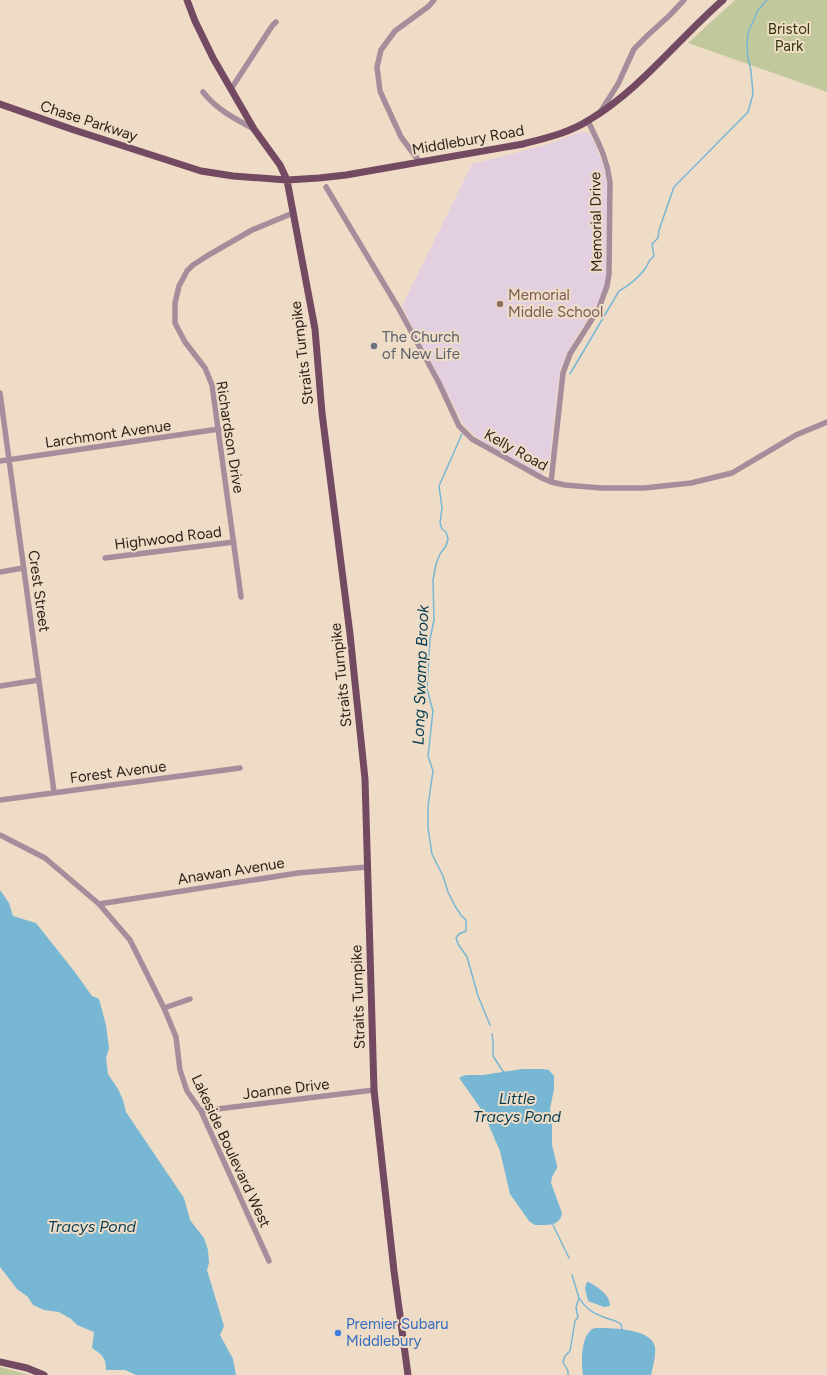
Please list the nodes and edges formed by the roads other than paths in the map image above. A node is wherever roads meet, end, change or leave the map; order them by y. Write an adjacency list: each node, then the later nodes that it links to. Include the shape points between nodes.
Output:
1 (187, 0): 6 (main road, Straits Turnpike, via 213,58)
2 (434, 0): 13 (street, via 395,30 381,50 377,67 380,91 384,100 401,137)
3 (684, 0): 9 (street, via 634,49 618,84)
4 (723, 0): 9 (main road, Middlebury Road, via 630,90)
5 (276, 22): 6 (street)
6 (231, 89): 11 (main road, Straits Turnpike)
7 (203, 92): 11 (street, via 219,108)
8 (0, 104): 12 (main road, Chase Parkway)
9 (599, 114): 10 (main road, Middlebury Road)
10 (588, 121): 13 (main road, Middlebury Road, via 549,138); 22 (street, Memorial Drive, via 608,168 609,274 599,308 570,354 563,373)
11 (254, 129): 14 (main road, Straits Turnpike)
12 (170, 161): 14 (main road, Middlebury Road, via 202,171)
13 (419, 161): 14 (main road, Middlebury Road, via 346,175)
14 (287, 180): 16 (main road, Straits Turnpike)
15 (326, 187): 22 (street, Kelly Road, via 400,309 460,426 472,439)
16 (293, 213): 19 (street, Richardson Drive, via 252,230 207,256 187,271 179,286 175,303 176,323 185,342 205,368 212,385); 34 (main road, Straits Turnpike, via 314,329 350,634 365,779)
17 (0, 393): 20 (street, Crest Street)
18 (827, 422): 22 (street, Kelly Road, via 796,435 732,473 691,483 637,488 565,485)
19 (219, 429): 20 (street, Larchmont Avenue); 23 (street, Richardson Drive)
20 (9, 460): 21 (street, Larchmont Avenue); 25 (street, Crest Street)
21 (0, 461)
22 (551, 482)
23 (234, 542): 24 (street, Highwood Road); 27 (street, Richardson Drive)
24 (104, 558)
25 (23, 568): 26 (street); 28 (street, Crest Street)
26 (0, 572)
27 (241, 597)
28 (38, 680): 29 (street); 31 (street, Crest Street)
29 (0, 686)
30 (240, 768): 31 (street, Forest Avenue)
31 (54, 792): 32 (street, Forest Avenue)
32 (0, 800)
33 (0, 835): 35 (street, Lakeside Boulevard West, via 45,858)
34 (367, 867): 35 (street, Anawan Avenue, via 298,873); 38 (main road, Straits Turnpike)
35 (99, 904): 37 (street, Lakeside Boulevard West, via 130,940)
36 (190, 999): 37 (street)
37 (164, 1008): 39 (street, Lakeside Boulevard West, via 176,1038 180,1070 187,1092)
38 (374, 1090): 39 (street, Joanne Drive); 44 (main road, Straits Turnpike)
39 (201, 1111): 40 (street, Lakeside Boulevard West)
40 (269, 1262)
41 (0, 1362): 42 (main road)
42 (27, 1371): 43 (main road)
43 (44, 1375)
44 (408, 1375)

